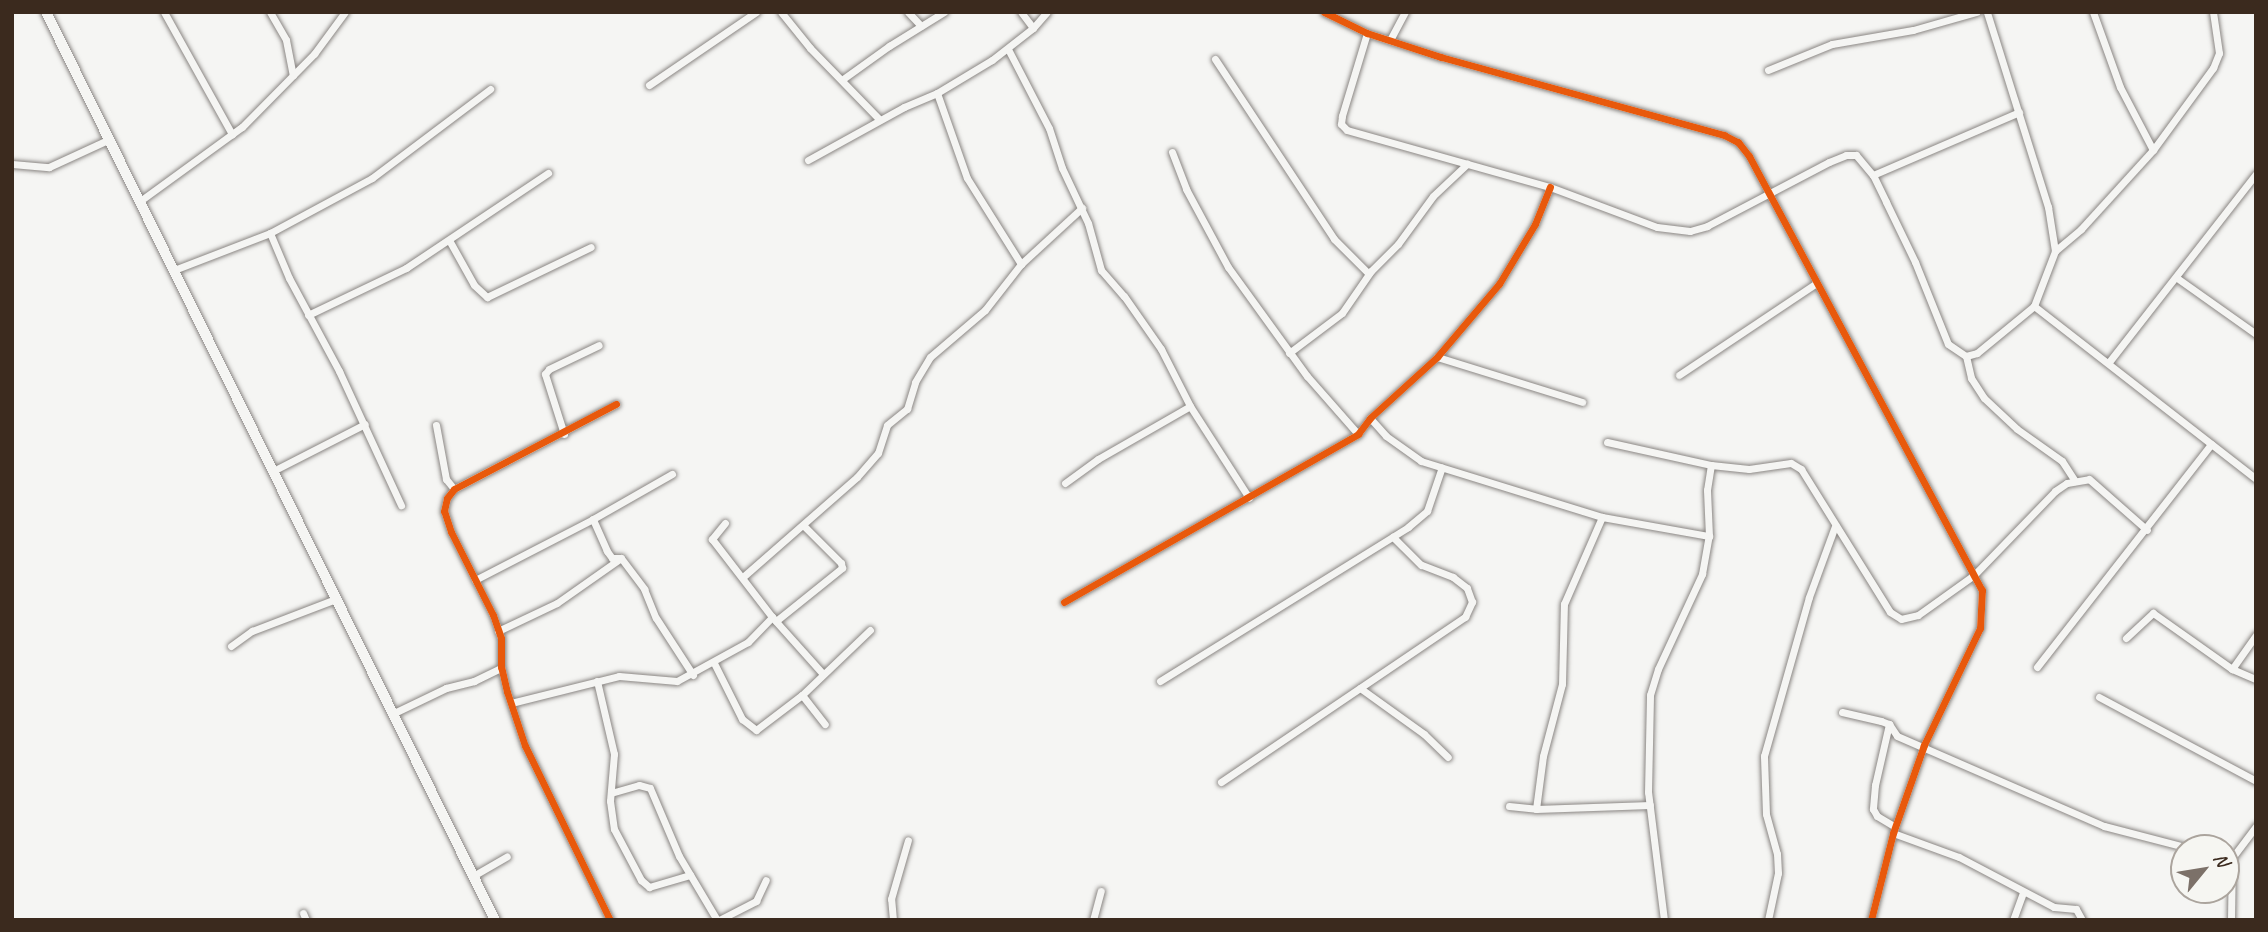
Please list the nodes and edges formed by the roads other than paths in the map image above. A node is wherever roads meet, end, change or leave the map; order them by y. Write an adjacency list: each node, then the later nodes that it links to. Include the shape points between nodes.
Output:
1 (46, 12): 32 (main road)
2 (164, 12): 31 (street)
3 (270, 12): 24 (street, via 286,40)
4 (345, 12): 24 (street)
5 (756, 12): 26 (street)
6 (781, 12): 25 (street)
7 (908, 12): 17 (street)
8 (944, 12): 17 (street)
9 (1021, 12): 18 (street)
10 (1047, 12): 18 (street)
11 (1324, 12): 19 (street)
12 (1405, 12): 20 (street)
13 (1976, 12): 23 (street, via 1913,30 1832,44)
14 (1987, 12): 29 (street)
15 (2093, 12): 33 (street, via 2120,87)
16 (2213, 12): 33 (street, via 2217,61)
17 (921, 26): 25 (street)
18 (1033, 29): 21 (street)
19 (1367, 33): 20 (street); 37 (street, via 1341,124 1357,134)
20 (1390, 40): 42 (street, via 1724,135 1744,149)
21 (1008, 49): 28 (street); 44 (street, via 1049,128)
22 (1215, 59): 51 (street, via 1334,239)
23 (1768, 70)
24 (293, 75): 31 (street)
25 (843, 79): 30 (street)
26 (649, 85)
27 (490, 89): 45 (street, via 372,178)
28 (937, 93): 30 (street); 49 (street, via 967,177)
29 (2019, 112): 40 (street); 48 (street, via 2048,206)
30 (880, 120): 35 (street)
31 (232, 134): 43 (street)
32 (110, 139): 36 (street, via 50,167); 43 (main road)
33 (2152, 150): 48 (street, via 2081,229)
34 (1172, 152): 58 (street, via 1217,248)
35 (808, 160)
36 (12, 164)
37 (1466, 164): 41 (street); 51 (street, via 1433,196)
38 (548, 173): 46 (street)
39 (2256, 174): 52 (street)
40 (1873, 175): 42 (street, via 1856,155 1846,155); 59 (street, via 1915,262 1941,332 1956,352)
41 (1550, 187): 42 (street, via 1674,232 1707,226); 60 (street, via 1535,224 1499,284)
42 (1767, 195): 53 (street)
43 (140, 201): 50 (main road)
44 (1082, 208): 49 (street); 65 (street, via 1101,270 1140,317)
45 (270, 233): 50 (street); 55 (street)
46 (449, 240): 47 (street, via 474,285 487,297); 55 (street, via 382,281)
47 (591, 247)
48 (2055, 251): 54 (street)
49 (1021, 264): 86 (street, via 985,310 930,357 915,382 907,409 887,425 875,457)
50 (174, 270): 75 (main road)
51 (1369, 274): 58 (street, via 1342,313)
52 (2177, 278): 56 (street); 61 (street)
53 (1815, 284): 62 (street); 92 (street)
54 (2034, 306): 59 (street, via 1977,353); 61 (street)
55 (308, 314): 67 (street)
56 (2256, 334)
57 (599, 345): 69 (street, via 545,374)
58 (1289, 353): 70 (street)
59 (1966, 356): 78 (street, via 1970,378 1984,398 2062,461)
60 (1437, 357): 63 (street); 66 (street)
61 (2109, 362): 72 (street)
62 (1679, 375)
63 (1582, 402)
64 (616, 404): 69 (street)
65 (1190, 406): 79 (street); 81 (street)
66 (1370, 418): 70 (street); 74 (street, via 1405,451)
67 (365, 424): 75 (street); 82 (street)
68 (436, 425): 80 (street, via 446,478)
69 (564, 434): 80 (street)
70 (1358, 435): 81 (street)
71 (1607, 442): 73 (street)
72 (2211, 444): 77 (street); 88 (street)
73 (1711, 465): 87 (street, via 1749,469 1791,463 1812,483); 89 (street)
74 (1442, 467): 83 (street); 90 (street, via 1427,511)
75 (273, 471): 95 (main road)
76 (672, 474): 84 (street)
77 (2256, 479)
78 (2075, 481): 88 (street, via 2088,479); 92 (street, via 2055,491)
79 (1065, 483)
80 (453, 489): 94 (street, via 444,511)
81 (1249, 498): 96 (street)
82 (401, 505)
83 (1602, 517): 89 (street); 127 (street, via 1564,604 1562,684 1543,756)
84 (593, 519): 91 (street, via 612,558); 94 (street)
85 (725, 523): 93 (street, via 712,539)
86 (804, 526): 93 (street); 97 (street, via 842,568)
87 (1835, 526): 92 (street, via 1890,612 1901,619 1918,615); 145 (street, via 1809,597 1764,756 1766,814 1778,873)
88 (2147, 530): 104 (street)
89 (1709, 536): 125 (street, via 1702,573 1650,695)
90 (1393, 537): 111 (street); 112 (street, via 1421,565 1453,577 1467,588 1472,602 1465,617)
91 (621, 558): 99 (street, via 557,603); 108 (street)
92 (1974, 575): 120 (street, via 1982,590 1980,628)
93 (744, 576): 97 (street)
94 (475, 580): 99 (street)
95 (336, 600): 102 (street, via 251,631); 117 (main road)
96 (1064, 602)
97 (774, 619): 103 (street); 107 (street)
98 (870, 630): 107 (street)
99 (498, 631): 105 (street)
100 (2256, 635): 106 (street)
101 (2126, 638): 106 (street, via 2153,613)
102 (231, 646)
103 (714, 663): 108 (street); 113 (street, via 751,729 763,726)
104 (2037, 667)
105 (502, 668): 115 (street); 117 (street)
106 (2232, 669): 109 (street)
107 (822, 673): 113 (street)
108 (693, 675): 110 (street, via 677,681 635,675)
109 (2256, 679)
110 (597, 681): 115 (street); 124 (street, via 614,754)
111 (1160, 681)
112 (1360, 688): 121 (street); 123 (street)
113 (802, 695): 118 (street)
114 (2099, 697): 122 (street)
115 (510, 703): 140 (street, via 525,746)
116 (1842, 712): 119 (street)
117 (392, 714): 135 (main road)
118 (825, 724)
119 (1889, 724): 120 (street, via 1897,736); 129 (street, via 1873,809)
120 (1924, 745): 129 (street); 131 (street, via 2104,826)
121 (1448, 757)
122 (2256, 781)
123 (1221, 782)
124 (611, 793): 134 (street, via 639,785 650,788); 134 (street, via 614,829 646,885 655,887)
125 (1650, 805): 127 (street); 144 (street)
126 (1509, 806): 127 (street)
127 (1536, 809)
128 (2256, 826): 132 (street)
129 (1894, 830): 138 (street, via 1959,857); 146 (street)
130 (908, 840): 142 (street, via 891,899)
131 (2170, 843)
132 (2240, 844)
133 (507, 856): 135 (street)
134 (690, 875): 141 (street)
135 (473, 876): 139 (main road)
136 (766, 880): 141 (street, via 756,901)
137 (1101, 891): 143 (street)
138 (2022, 893): 147 (street); 148 (street, via 2054,907 2076,909)
139 (495, 920)
140 (610, 920)
141 (718, 920)
142 (893, 920)
143 (1093, 920)
144 (1664, 920)
145 (1768, 920)
146 (1871, 920)
147 (2013, 920)
148 (2082, 920)

